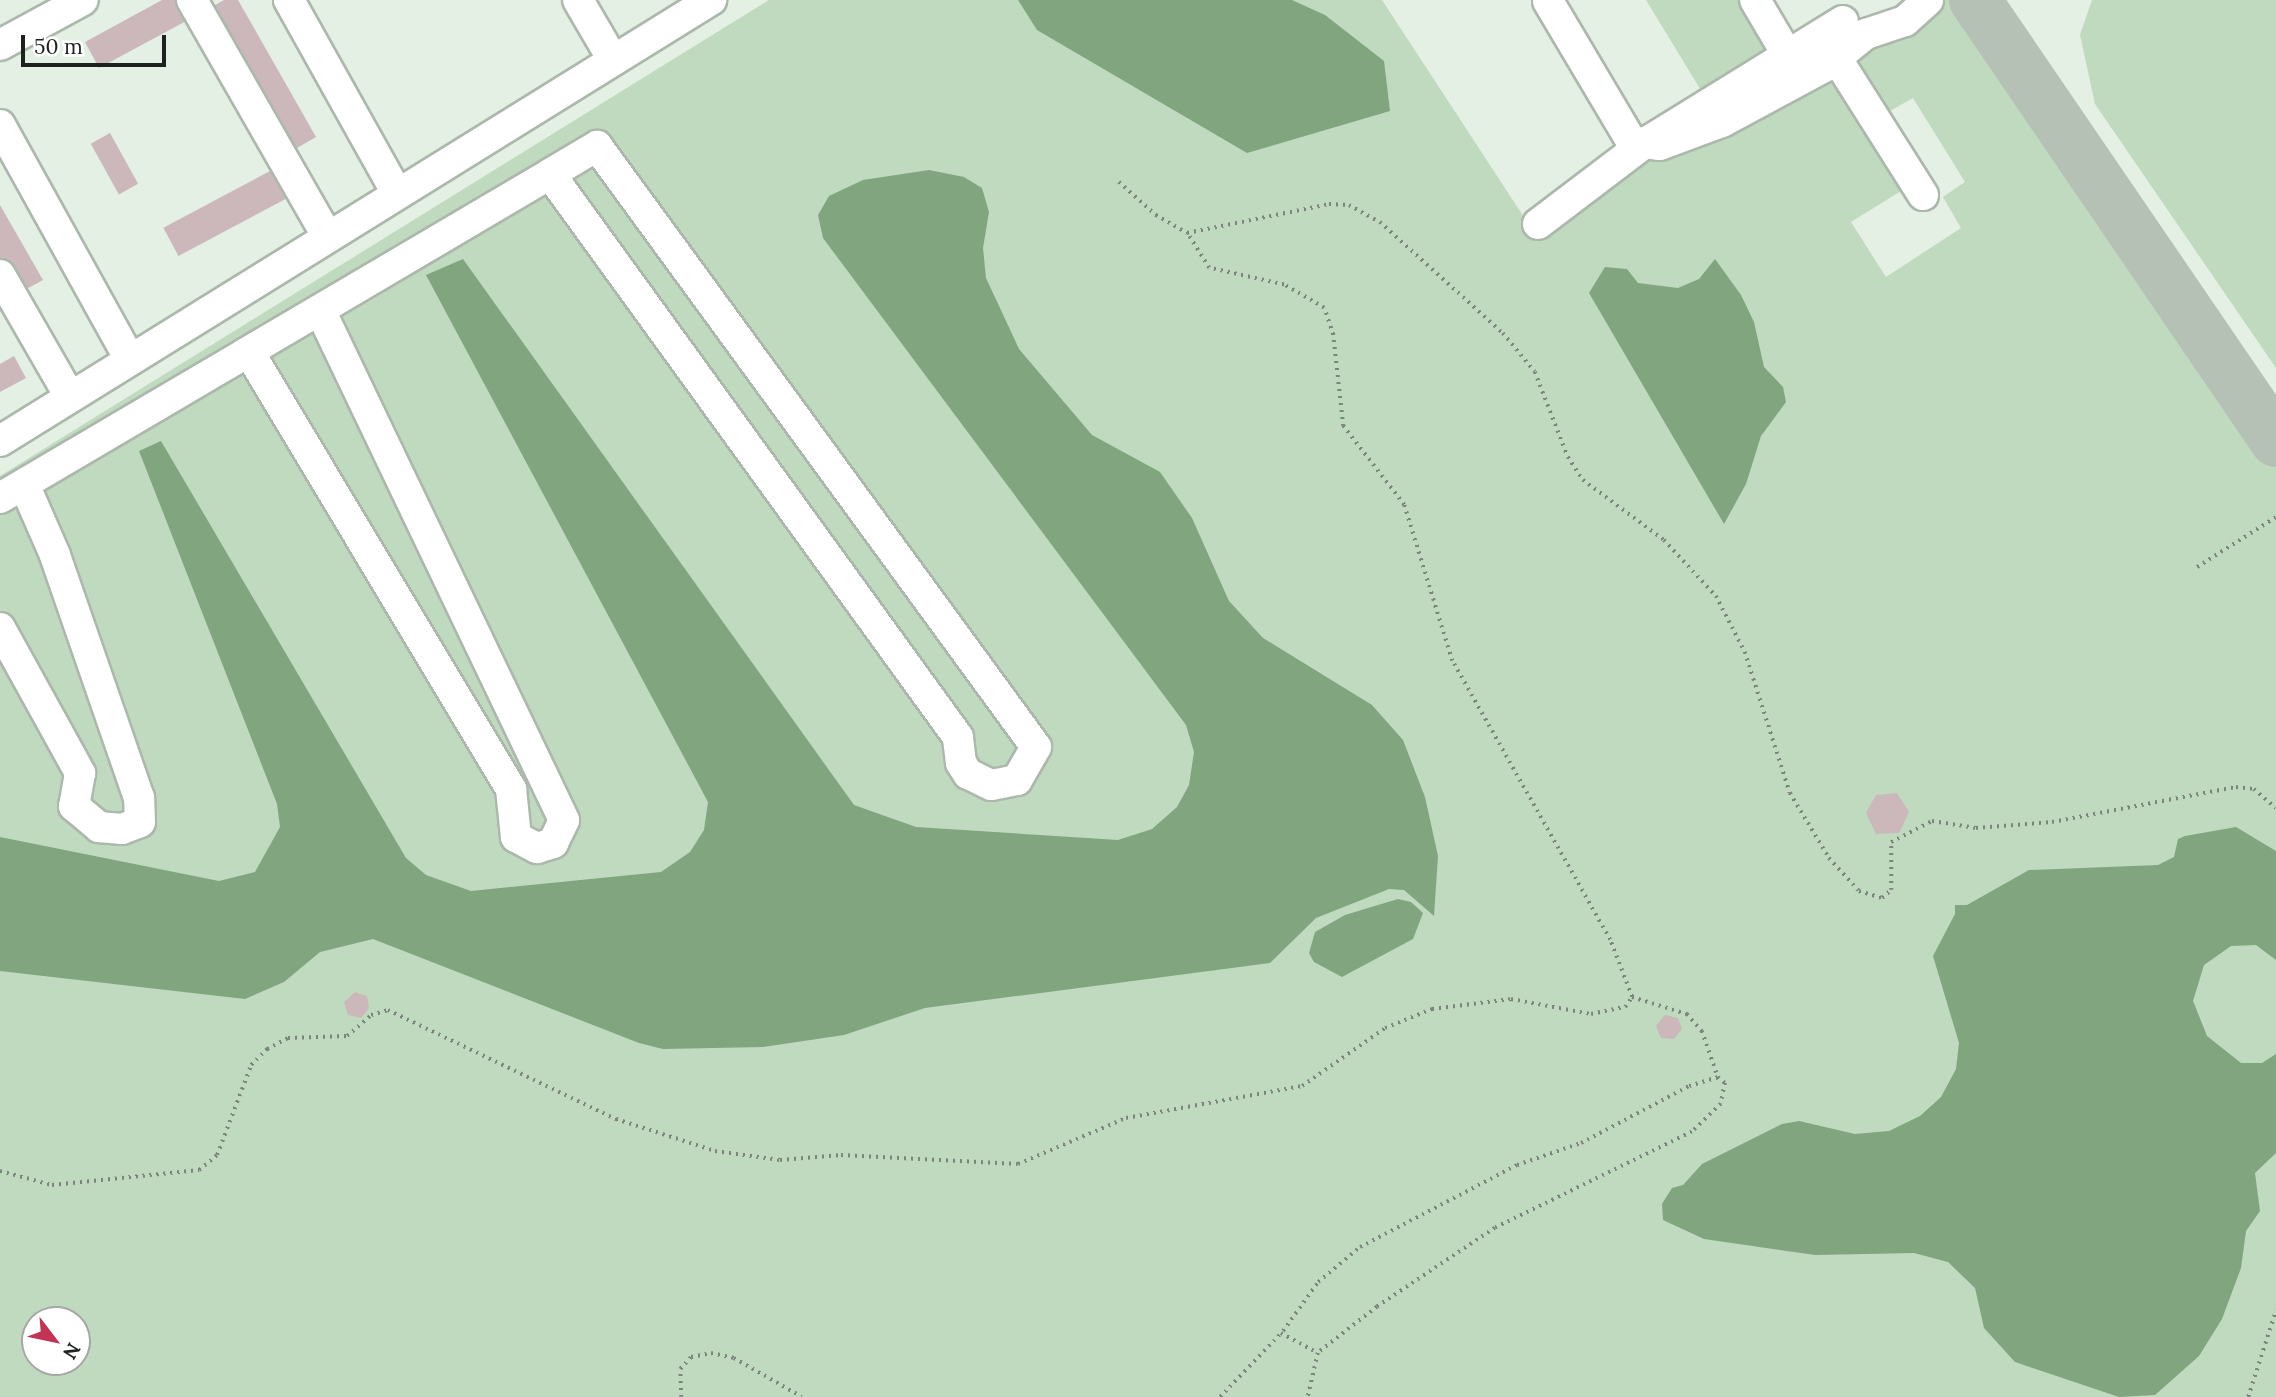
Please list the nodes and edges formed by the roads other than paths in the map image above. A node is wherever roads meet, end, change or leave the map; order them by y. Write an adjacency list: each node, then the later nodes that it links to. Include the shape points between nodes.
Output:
1 (83, 0): 10 (lane)
2 (192, 0): 20 (lane)
3 (289, 0): 17 (lane)
4 (578, 0): 12 (lane)
5 (711, 0): 12 (lane)
6 (1548, 0): 15 (lane, via 1631,141)
7 (1755, 0): 13 (lane)
8 (1928, 0): 11 (lane, via 1905,21 1852,42)
9 (1843, 21): 13 (lane)
10 (0, 45)
11 (1837, 59): 13 (lane); 18 (lane)
12 (613, 60): 17 (lane)
13 (1794, 66): 15 (lane, via 1696,133)
14 (0, 125): 24 (lane)
15 (1642, 145): 19 (lane)
16 (550, 174): 16 (lane, via 597,146 1036,747 1033,760 1017,780 991,785 968,774 961,763 958,737); 22 (lane)
17 (397, 193): 20 (lane)
18 (1923, 195)
19 (1538, 224)
20 (327, 236): 24 (lane)
21 (0, 275): 25 (lane)
22 (320, 310): 23 (lane); 23 (lane, via 564,820 553,843 529,847 516,836 511,789)
23 (249, 352): 27 (lane)
24 (129, 358): 25 (lane)
25 (69, 395): 26 (lane)
26 (0, 441)
27 (12, 491): 28 (lane, via 55,555 143,813 140,822 122,829 99,827 74,806 80,773)
28 (0, 628)

